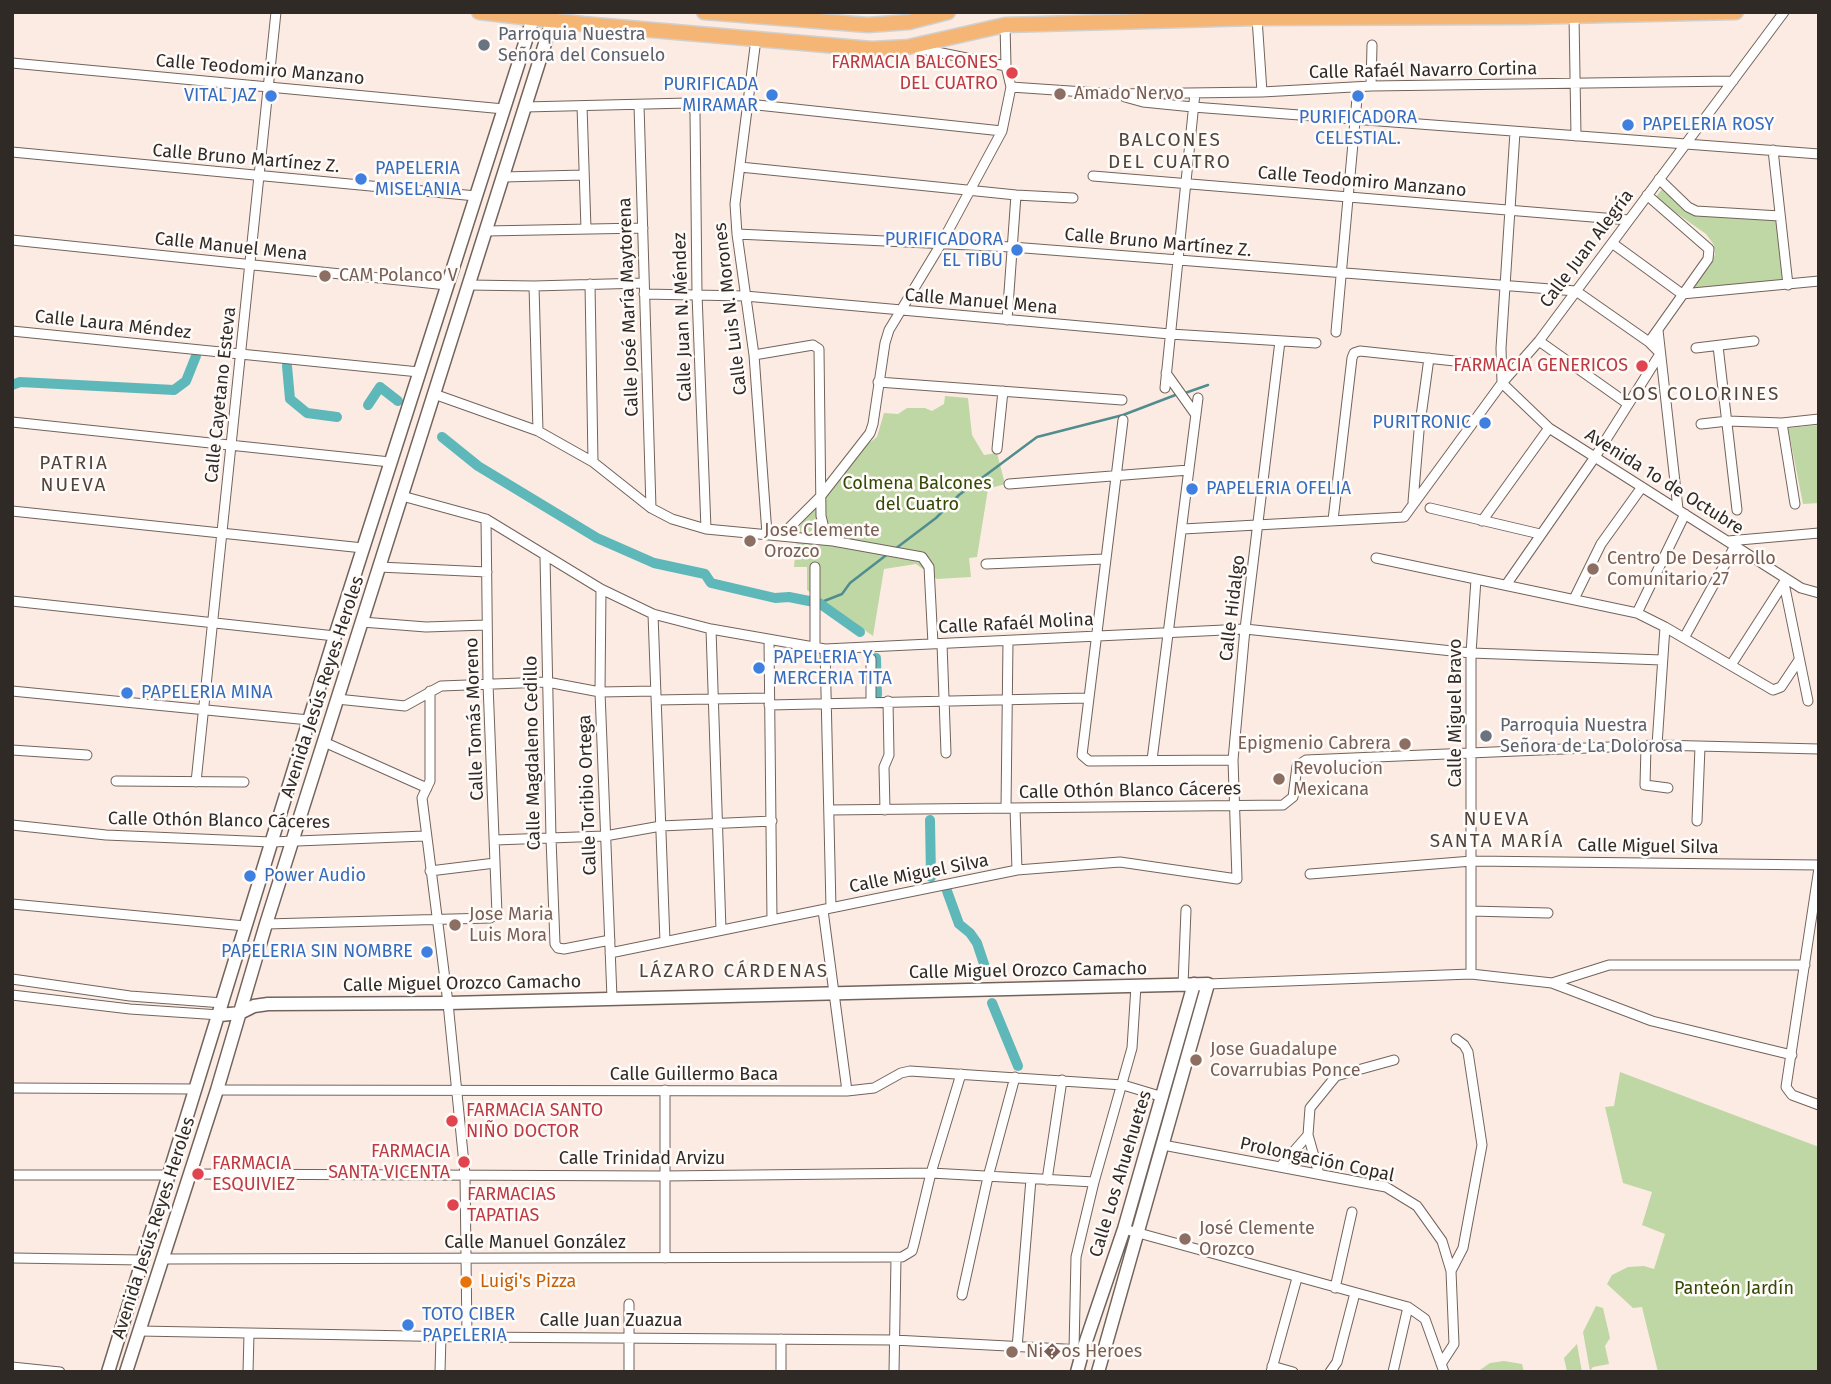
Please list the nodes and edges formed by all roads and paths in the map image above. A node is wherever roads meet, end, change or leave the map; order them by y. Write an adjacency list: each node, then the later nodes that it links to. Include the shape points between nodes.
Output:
1 (276, 12): 22 (street, Calle Cayetano Esteva)
2 (479, 12): 8 (main road)
3 (704, 12): 11 (main road)
4 (948, 12): 11 (main road, via 909,22 868,25)
5 (1279, 12): 13 (main road)
6 (1736, 12): 12 (main road)
7 (1784, 12): 20 (street, Calle Juan Alegría)
8 (534, 15): 10 (main road); 34 (street, Avenida Jesús Reyes Heroles)
9 (1517, 15): 12 (main road); 13 (main road)
10 (554, 16): 15 (main road); 32 (street, Avenida Jesús Reyes Heroles)
11 (811, 16)
12 (1574, 16): 21 (street)
13 (1257, 18): 14 (main road); 26 (street)
14 (1005, 24): 17 (main road); 19 (street)
15 (756, 40): 17 (main road, via 872,49); 29 (street, Calle Luis N. Morones)
16 (1372, 46): 24 (street)
17 (908, 47): 19 (street)
18 (12, 63): 22 (street, Calle Teodomiro Manzano)
19 (1006, 66): 23 (street)
20 (1732, 81): 21 (street, Calle Rafaél Navarro Cortina); 39 (street, Calle Juan Alegría)
21 (1575, 83): 24 (street, Calle Rafaél Navarro Cortina); 38 (street)
22 (269, 86): 34 (street, Calle Teodomiro Manzano); 45 (street, Calle Cayetano Esteva)
23 (1011, 86): 28 (street, Calle Rafaél Navarro Cortina); 36 (street)
24 (1371, 86): 25 (street, Calle Rafaél Navarro Cortina)
25 (1358, 87): 26 (street, Calle Rafaél Navarro Cortina); 35 (street)
26 (1262, 92): 27 (street, Calle Rafaél Navarro Cortina)
27 (1195, 93): 28 (street, Calle Rafaél Navarro Cortina); 33 (street)
28 (1114, 94): 33 (street, Calle Rafaél Navarro Cortina)
29 (748, 104): 36 (street); 43 (street, Calle Luis N. Morones)
30 (639, 105): 31 (street); 59 (street, Calle José María Maytorena); 80 (street, Calle Juan N. Méndez, via 693,105)
31 (582, 106): 32 (street); 44 (street)
32 (525, 107): 47 (street, Avenida Jesús Reyes Heroles)
33 (1193, 107): 35 (street, Calle Rafaél Navarro Cortina); 49 (street)
34 (504, 109): 53 (street, Avenida Jesús Reyes Heroles)
35 (1355, 119): 37 (street, Calle Rafaél Navarro Cortina); 54 (street)
36 (1002, 131): 50 (street)
37 (1514, 132): 38 (street, Calle Rafaél Navarro Cortina); 56 (street)
38 (1576, 136): 39 (street, Calle Rafaél Navarro Cortina)
39 (1686, 144): 40 (street, Calle Rafaél Navarro Cortina); 48 (street, Calle Juan Alegría)
40 (1773, 150): 42 (street, Calle Rafaél Navarro Cortina); 57 (street)
41 (12, 152): 45 (street, Calle Bruno Martínez Z.)
42 (1819, 154)
43 (740, 167): 50 (street); 62 (street, Calle Luis N. Morones)
44 (584, 174): 47 (street); 60 (street)
45 (260, 176): 53 (street, Calle Bruno Martínez Z.); 68 (street, Calle Cayetano Esteva)
46 (1093, 176): 49 (street, Calle Teodomiro Manzano)
47 (503, 177): 61 (street, Avenida Jesús Reyes Heroles)
48 (1659, 178): 52 (street, Calle Juan Alegría); 57 (street, via 1693,210)
49 (1185, 184): 54 (street, Calle Teodomiro Manzano); 67 (street)
50 (970, 189): 51 (street); 65 (street)
51 (1016, 195): 55 (street); 66 (street)
52 (1647, 195): 58 (street, Calle Juan Alegría); 81 (street, via 1709,249 1708,259)
53 (476, 196): 73 (street, Avenida Jesús Reyes Heroles)
54 (1348, 197): 56 (street, Calle Teodomiro Manzano); 69 (street)
55 (1073, 198)
56 (1510, 210): 58 (street, Calle Teodomiro Manzano); 77 (street)
57 (1780, 216): 75 (street)
58 (1629, 220): 64 (street, Calle Juan Alegría)
59 (643, 228): 60 (street); 71 (street, Calle José María Maytorena)
60 (586, 229): 61 (street)
61 (486, 231): 74 (street, Avenida Jesús Reyes Heroles)
62 (737, 234): 65 (street, Calle Bruno Martínez Z.); 82 (street, Calle Luis N. Morones)
63 (12, 240): 68 (street, Calle Manuel Mena)
64 (1612, 243): 78 (street, Calle Juan Alegría); 81 (street)
65 (941, 244): 66 (street, Calle Bruno Martínez Z.); 83 (street)
66 (1012, 247): 67 (street, Calle Bruno Martínez Z.); 84 (street)
67 (1178, 261): 69 (street, Calle Bruno Martínez Z.); 88 (street)
68 (251, 265): 73 (street, Calle Manuel Mena); 97 (street, Calle Cayetano Esteva)
69 (1341, 274): 77 (street, Calle Bruno Martínez Z.); 87 (street)
70 (1819, 281): 75 (street)
71 (644, 283): 72 (street); 79 (street, Calle José María Maytorena)
72 (590, 284): 76 (street); 123 (street)
73 (447, 285): 101 (street, Avenida Jesús Reyes Heroles)
74 (469, 285): 76 (street); 107 (street, Avenida Jesús Reyes Heroles)
75 (1788, 285): 81 (street)
76 (534, 286): 119 (street)
77 (1505, 286): 78 (street, Calle Bruno Martínez Z.); 100 (street)
78 (1576, 291): 90 (street, Calle Juan Alegría); 92 (street)
79 (645, 294): 80 (street, Calle Manuel Mena); 133 (street, Calle José María Maytorena)
80 (697, 294): 82 (street, Calle Manuel Mena); 143 (street, Calle Juan N. Méndez)
81 (1682, 294): 85 (street)
82 (745, 296): 83 (street, Calle Manuel Mena); 98 (street, Calle Luis N. Morones)
83 (902, 311): 84 (street, Calle Manuel Mena); 103 (street, via 885,343)
84 (1007, 320): 88 (street, Calle Manuel Mena)
85 (1658, 330): 92 (street); 96 (street)
86 (12, 331): 97 (street, Calle Laura Méndez)
87 (1336, 332)
88 (1170, 334): 89 (street, Calle Manuel Mena); 102 (street)
89 (1280, 341): 93 (street, Calle Manuel Mena); 141 (street, Calle Hidalgo)
90 (1539, 341): 104 (street, Calle Juan Alegría); 110 (street)
91 (1754, 341): 94 (street)
92 (1650, 342): 96 (street)
93 (1316, 344)
94 (1718, 346): 95 (street); 114 (street)
95 (1696, 348)
96 (1660, 353): 110 (street); 137 (street)
97 (242, 354): 101 (street, Calle Laura Méndez); 120 (street, Calle Cayetano Esteva)
98 (754, 355): 130 (street, via 818,347); 146 (street, Calle Luis N. Morones)
99 (1430, 358): 100 (street); 131 (street); 139 (street, via 1354,353)
100 (1502, 366): 104 (street)
101 (419, 372): 124 (street, Avenida Jesús Reyes Heroles)
102 (1168, 375): 105 (street); 111 (street)
103 (878, 382): 106 (street); 130 (street, via 870,433)
104 (1502, 383): 118 (street, Avenida 1o de Octubre); 131 (street, Calle Juan Alegría)
105 (1165, 388)
106 (1003, 391): 109 (street); 121 (street)
107 (434, 394): 119 (street); 129 (street, Avenida Jesús Reyes Heroles)
108 (1198, 398): 111 (street)
109 (1122, 400)
110 (1628, 404): 122 (street)
111 (1194, 412): 125 (street)
112 (1819, 419): 116 (street)
113 (1123, 420): 126 (street)
114 (1728, 421): 116 (street); 117 (street); 135 (street)
115 (12, 422): 120 (street)
116 (1782, 423): 132 (street)
117 (1701, 424)
118 (1549, 428): 122 (street, Avenida 1o de Octubre); 140 (street)
119 (537, 431): 123 (street)
120 (231, 446): 124 (street); 144 (street, Calle Cayetano Esteva)
121 (998, 449)
122 (1595, 457): 128 (street, Avenida 1o de Octubre); 147 (street)
123 (593, 462): 133 (street)
124 (390, 463): 151 (street, Avenida Jesús Reyes Heroles)
125 (1189, 470): 126 (street); 142 (street)
126 (1116, 475): 127 (street); 154 (street)
127 (1009, 484)
128 (1642, 487): 137 (street, Avenida 1o de Octubre); 164 (street, via 1601,544)
129 (402, 496): 138 (street, Calle Rafaél Molina); 157 (street, Avenida Jesús Reyes Heroles)
130 (820, 497): 148 (street); 149 (street, via 822,522)
131 (1413, 504): 139 (street, via 1398,518)
132 (1795, 504)
133 (651, 508): 143 (street)
134 (1430, 508): 140 (street)
135 (1737, 510)
136 (12, 511): 144 (street)
137 (1681, 512): 150 (street, Avenida 1o de Octubre); 167 (street)
138 (486, 519): 152 (street, Calle Rafaél Molina); 158 (street, Calle Tomás Moreno)
139 (1333, 520): 141 (street)
140 (1482, 521): 147 (street)
141 (1258, 524): 142 (street); 173 (street, Calle Hidalgo)
142 (1182, 528): 174 (street)
143 (706, 529): 146 (street)
144 (221, 533): 151 (street); 168 (street, Calle Cayetano Esteva)
145 (1819, 533): 150 (street)
146 (767, 534): 148 (street)
147 (1540, 534): 161 (street)
148 (782, 535): 149 (street)
149 (833, 541): 180 (street, via 922,557 929,567)
150 (1732, 543): 160 (street, Avenida 1o de Octubre); 177 (street)
151 (363, 548): 175 (street, Avenida Jesús Reyes Heroles)
152 (545, 557): 162 (street, Calle Rafaél Molina); 188 (street, Calle Magdaleno Cedillo)
153 (1376, 558): 159 (street)
154 (1105, 559): 155 (street); 176 (street)
155 (986, 564)
156 (815, 567): 181 (street)
157 (379, 568): 158 (street); 169 (street, Avenida Jesús Reyes Heroles)
158 (486, 572): 170 (street, Calle Tomás Moreno)
159 (1476, 579): 161 (street); 183 (street, Calle Miguel Bravo)
160 (1785, 581): 163 (street, Avenida 1o de Octubre); 186 (street); 187 (street)
161 (1506, 585): 164 (street)
162 (601, 589): 166 (street, Calle Rafaél Molina); 192 (street, Calle Toribio Ortega)
163 (1819, 593)
164 (1574, 599): 167 (street)
165 (12, 601): 168 (street)
166 (653, 614): 172 (street, Calle Rafaél Molina); 193 (street)
167 (1637, 614): 171 (street)
168 (212, 622): 175 (street); 204 (street, Calle Cayetano Esteva)
169 (362, 622): 170 (street); 195 (street, Avenida Jesús Reyes Heroles)
170 (487, 625): 189 (street, Calle Tomás Moreno)
171 (1665, 627): 177 (street); 185 (street)
172 (711, 629): 178 (street, Calle Rafaél Molina); 196 (street)
173 (1245, 629): 174 (street, Calle Rafaél Molina); 183 (street, Calle Rafaél Molina); 216 (street, Calle Hidalgo)
174 (1169, 633): 176 (street, Calle Rafaél Molina); 215 (street)
175 (335, 636): 205 (street, Avenida Jesús Reyes Heroles)
176 (1095, 637): 179 (street, Calle Rafaél Molina); 194 (street)
177 (1684, 638): 187 (street)
178 (769, 640): 181 (street, Calle Rafaél Molina); 201 (street)
179 (1008, 640): 180 (street, Calle Rafaél Molina); 197 (street)
180 (937, 644): 182 (street, Calle Rafaél Molina); 202 (street)
181 (815, 647): 182 (street, Calle Rafaél Molina)
182 (825, 649): 203 (street)
183 (1471, 653): 185 (street, Calle Rafaél Molina); 214 (street, Calle Miguel Bravo)
184 (871, 659): 198 (street)
185 (1662, 660): 208 (street)
186 (1800, 660): 187 (street, via 1776,690); 200 (street)
187 (1731, 665)
188 (547, 682): 189 (street); 192 (street); 233 (street, Calle Magdaleno Cedillo)
189 (488, 684): 191 (street, via 441,686); 234 (street, Calle Tomás Moreno)
190 (12, 691): 204 (street)
191 (430, 691): 195 (street, via 405,706); 220 (street, via 431,774)
192 (600, 692): 193 (street); 232 (street, Calle Toribio Ortega)
193 (656, 695): 196 (street); 230 (street)
194 (1087, 698): 197 (street); 215 (street, via 1084,758)
195 (337, 699): 206 (street, Avenida Jesús Reyes Heroles)
196 (712, 699): 201 (street); 228 (street)
197 (1007, 700): 202 (street); 223 (street)
198 (871, 701): 199 (street); 203 (street)
199 (888, 701): 202 (street); 225 (street)
200 (1808, 701)
201 (769, 702): 203 (street); 226 (street)
202 (944, 702): 212 (street)
203 (826, 703): 224 (street)
204 (203, 710): 205 (street); 218 (street, Calle Cayetano Esteva)
205 (309, 720): 236 (street, Avenida Jesús Reyes Heroles)
206 (324, 742): 220 (street); 235 (street, Avenida Jesús Reyes Heroles)
207 (1646, 746): 208 (street, Calle Othón Blanco Cáceres); 214 (street, Calle Othón Blanco Cáceres); 221 (street, via 1644,785)
208 (1657, 746): 209 (street, Calle Othón Blanco Cáceres)
209 (1700, 747): 210 (street, Calle Othón Blanco Cáceres); 227 (street)
210 (1819, 749)
211 (12, 750): 213 (street)
212 (946, 753)
213 (87, 755)
214 (1471, 755): 222 (street, Calle Othón Blanco Cáceres, via 1306,760 1297,765 1293,797 1287,804); 237 (street, Calle Miguel Bravo)
215 (1152, 760): 216 (street)
216 (1233, 760): 222 (street, Calle Hidalgo)
217 (116, 781): 218 (street)
218 (196, 782): 219 (street)
219 (244, 782)
220 (427, 788): 231 (street, via 422,797)
221 (1668, 788)
222 (1233, 806): 223 (street, Calle Othón Blanco Cáceres); 243 (street, Calle Hidalgo)
223 (1010, 808): 225 (street, Calle Othón Blanco Cáceres); 240 (street)
224 (829, 810): 225 (street, Calle Othón Blanco Cáceres); 245 (street)
225 (886, 810)
226 (772, 821): 228 (street); 251 (street)
227 (1697, 821)
228 (716, 823): 230 (street); 254 (street)
229 (12, 825): 236 (street, Calle Othón Blanco Cáceres, via 106,835)
230 (661, 826): 232 (street); 256 (street)
231 (425, 836): 235 (street, Calle Othón Blanco Cáceres); 241 (street)
232 (605, 836): 233 (street); 255 (street, Calle Toribio Ortega)
233 (551, 838): 234 (street); 255 (street, Calle Magdaleno Cedillo, via 555,944 558,948)
234 (495, 839): 238 (street, Calle Tomás Moreno)
235 (293, 841): 236 (street, Calle Othón Blanco Cáceres); 252 (street, Avenida Jesús Reyes Heroles)
236 (271, 842): 253 (street, Avenida Jesús Reyes Heroles)
237 (1472, 861): 239 (street, Calle Miguel Silva); 242 (street, Calle Miguel Silva); 247 (street, Calle Miguel Bravo)
238 (495, 863): 241 (street); 249 (street, Calle Tomás Moreno, via 498,910 494,917)
239 (1819, 867): 250 (street)
240 (1017, 870): 243 (street, Calle Miguel Silva, via 1120,862); 245 (street, Calle Miguel Silva)
241 (430, 871): 249 (street)
242 (1310, 874)
243 (1237, 880)
244 (12, 904): 253 (street)
245 (827, 909): 251 (street, Calle Miguel Silva); 265 (street)
246 (1186, 910): 263 (street)
247 (1471, 911): 248 (street); 259 (street, Calle Miguel Bravo)
248 (1548, 913)
249 (436, 918): 252 (street); 268 (street)
250 (1815, 918): 258 (street)
251 (772, 920): 254 (street, Calle Miguel Silva)
252 (266, 924): 269 (street, Avenida Jesús Reyes Heroles)
253 (245, 926): 270 (street, Avenida Jesús Reyes Heroles)
254 (721, 930): 256 (street, Calle Miguel Silva)
255 (610, 940): 257 (street, Calle Toribio Ortega)
256 (665, 942): 257 (street, Calle Miguel Silva)
257 (610, 953): 267 (street, Calle Toribio Ortega)
258 (1805, 965): 261 (street, via 1609,965); 272 (street)
259 (1471, 974): 261 (street, Calle Miguel Orozco Camacho); 262 (street, Calle Miguel Orozco Camacho)
260 (12, 979): 270 (street, Calle Miguel Orozco Camacho)
261 (1552, 983): 272 (street, Calle Miguel Orozco Camacho, via 1652,1021)
262 (1208, 984): 263 (street, Calle Miguel Orozco Camacho); 287 (street, Calle Los Ahuehuetes)
263 (1189, 985): 264 (street, Calle Miguel Orozco Camacho); 284 (street, Calle Los Ahuehuetes)
264 (1136, 986): 265 (street, Calle Miguel Orozco Camacho); 277 (street, via 1132,1048)
265 (833, 993): 267 (street, Calle Miguel Orozco Camacho); 283 (street)
266 (12, 995): 270 (street, Calle Miguel Orozco Camacho, via 130,1009)
267 (612, 998): 268 (street, Calle Miguel Orozco Camacho)
268 (448, 1003): 269 (street, Calle Miguel Orozco Camacho); 280 (street)
269 (246, 1007): 270 (street, Calle Miguel Orozco Camacho); 281 (street, Avenida Jesús Reyes Heroles)
270 (221, 1009): 279 (street, Avenida Jesús Reyes Heroles)
271 (1456, 1039): 309 (street, via 1468,1052 1482,1145 1463,1248)
272 (1792, 1055): 285 (street, via 1787,1090)
273 (1394, 1060): 286 (street, via 1331,1079 1310,1108)
274 (961, 1073): 275 (street, Calle Guillermo Baca); 283 (street, Calle Guillermo Baca, via 905,1071 874,1088); 289 (street)
275 (1016, 1077): 276 (street, Calle Guillermo Baca); 296 (street)
276 (1062, 1080): 277 (street, Calle Guillermo Baca); 298 (street)
277 (1123, 1085): 284 (street, Calle Guillermo Baca); 299 (street)
278 (12, 1088): 279 (street)
279 (196, 1089): 294 (street, Avenida Jesús Reyes Heroles)
280 (457, 1089): 281 (street, Calle Guillermo Baca); 282 (street, Calle Guillermo Baca); 291 (street)
281 (217, 1090): 290 (street, Avenida Jesús Reyes Heroles)
282 (665, 1090): 283 (street, Calle Guillermo Baca); 295 (street)
283 (846, 1091)
284 (1163, 1097): 301 (street, Calle Los Ahuehuetes)
285 (1819, 1105)
286 (1308, 1135): 288 (street); 292 (street)
287 (1163, 1145): 288 (street, Prolongación Copal); 302 (street, Calle Los Ahuehuetes)
288 (1280, 1167): 292 (street, Prolongación Copal)
289 (931, 1173): 295 (street, Calle Trinidad Arvizu); 296 (street, Calle Trinidad Arvizu); 305 (street, Calle Manuel González, via 914,1244 907,1255)
290 (190, 1174): 291 (street, Calle Trinidad Arvizu); 306 (street, Avenida Jesús Reyes Heroles)
291 (465, 1174): 295 (street, Calle Trinidad Arvizu); 307 (street)
292 (1319, 1174): 309 (street, Prolongación Copal, via 1386,1187 1417,1206 1442,1241)
293 (12, 1175): 294 (street)
294 (168, 1175): 308 (street, Avenida Jesús Reyes Heroles)
295 (664, 1176): 304 (street)
296 (988, 1177): 297 (street, Calle Trinidad Arvizu); 313 (street)
297 (1031, 1179): 298 (street, Calle Trinidad Arvizu); 323 (street)
298 (1047, 1180): 299 (street, Calle Trinidad Arvizu)
299 (1094, 1182): 324 (street, via 1075,1264)
300 (1352, 1212): 311 (street)
301 (1124, 1229): 302 (street); 324 (street, Calle Los Ahuehuetes)
302 (1138, 1233): 310 (street); 337 (street, Calle Los Ahuehuetes)
303 (12, 1258): 308 (street)
304 (665, 1258): 305 (street, Calle Manuel González); 307 (street, Calle Manuel González)
305 (896, 1258): 322 (street)
306 (162, 1259): 307 (street, Calle Manuel González); 316 (street, Avenida Jesús Reyes Heroles)
307 (468, 1259): 320 (street)
308 (142, 1260): 329 (street, Avenida Jesús Reyes Heroles)
309 (1451, 1271): 326 (street, Prolongación Copal, via 1454,1344)
310 (1297, 1278): 311 (street); 327 (street)
311 (1335, 1288): 312 (street)
312 (1355, 1293): 315 (street); 339 (street, via 1338,1362)
313 (962, 1295)
314 (629, 1304): 319 (street)
315 (1408, 1307): 326 (street, via 1425,1319); 340 (street)
316 (139, 1331): 317 (street, Calle Juan Zuazua); 330 (street, Avenida Jesús Reyes Heroles)
317 (249, 1334): 318 (street, Calle Juan Zuazua); 331 (street)
318 (440, 1336): 320 (street, Calle Juan Zuazua); 332 (street)
319 (629, 1336): 320 (street, Calle Juan Zuazua); 321 (street, Calle Juan Zuazua); 333 (street)
320 (467, 1337)
321 (781, 1339): 322 (street, Calle Juan Zuazua); 334 (street)
322 (894, 1340): 323 (street, Calle Juan Zuazua); 335 (street)
323 (1017, 1348): 324 (street, Calle Juan Zuazua)
324 (1078, 1350): 336 (street, Calle Los Ahuehuetes)
325 (12, 1367): 328 (street)
326 (1443, 1368)
327 (1271, 1369): 338 (street)
328 (60, 1372)
329 (108, 1372)
330 (126, 1372)
331 (248, 1372)
332 (440, 1372)
333 (629, 1372)
334 (781, 1372)
335 (894, 1372)
336 (1077, 1372)
337 (1098, 1372)
338 (1293, 1372)
339 (1330, 1372)
340 (1392, 1372)

